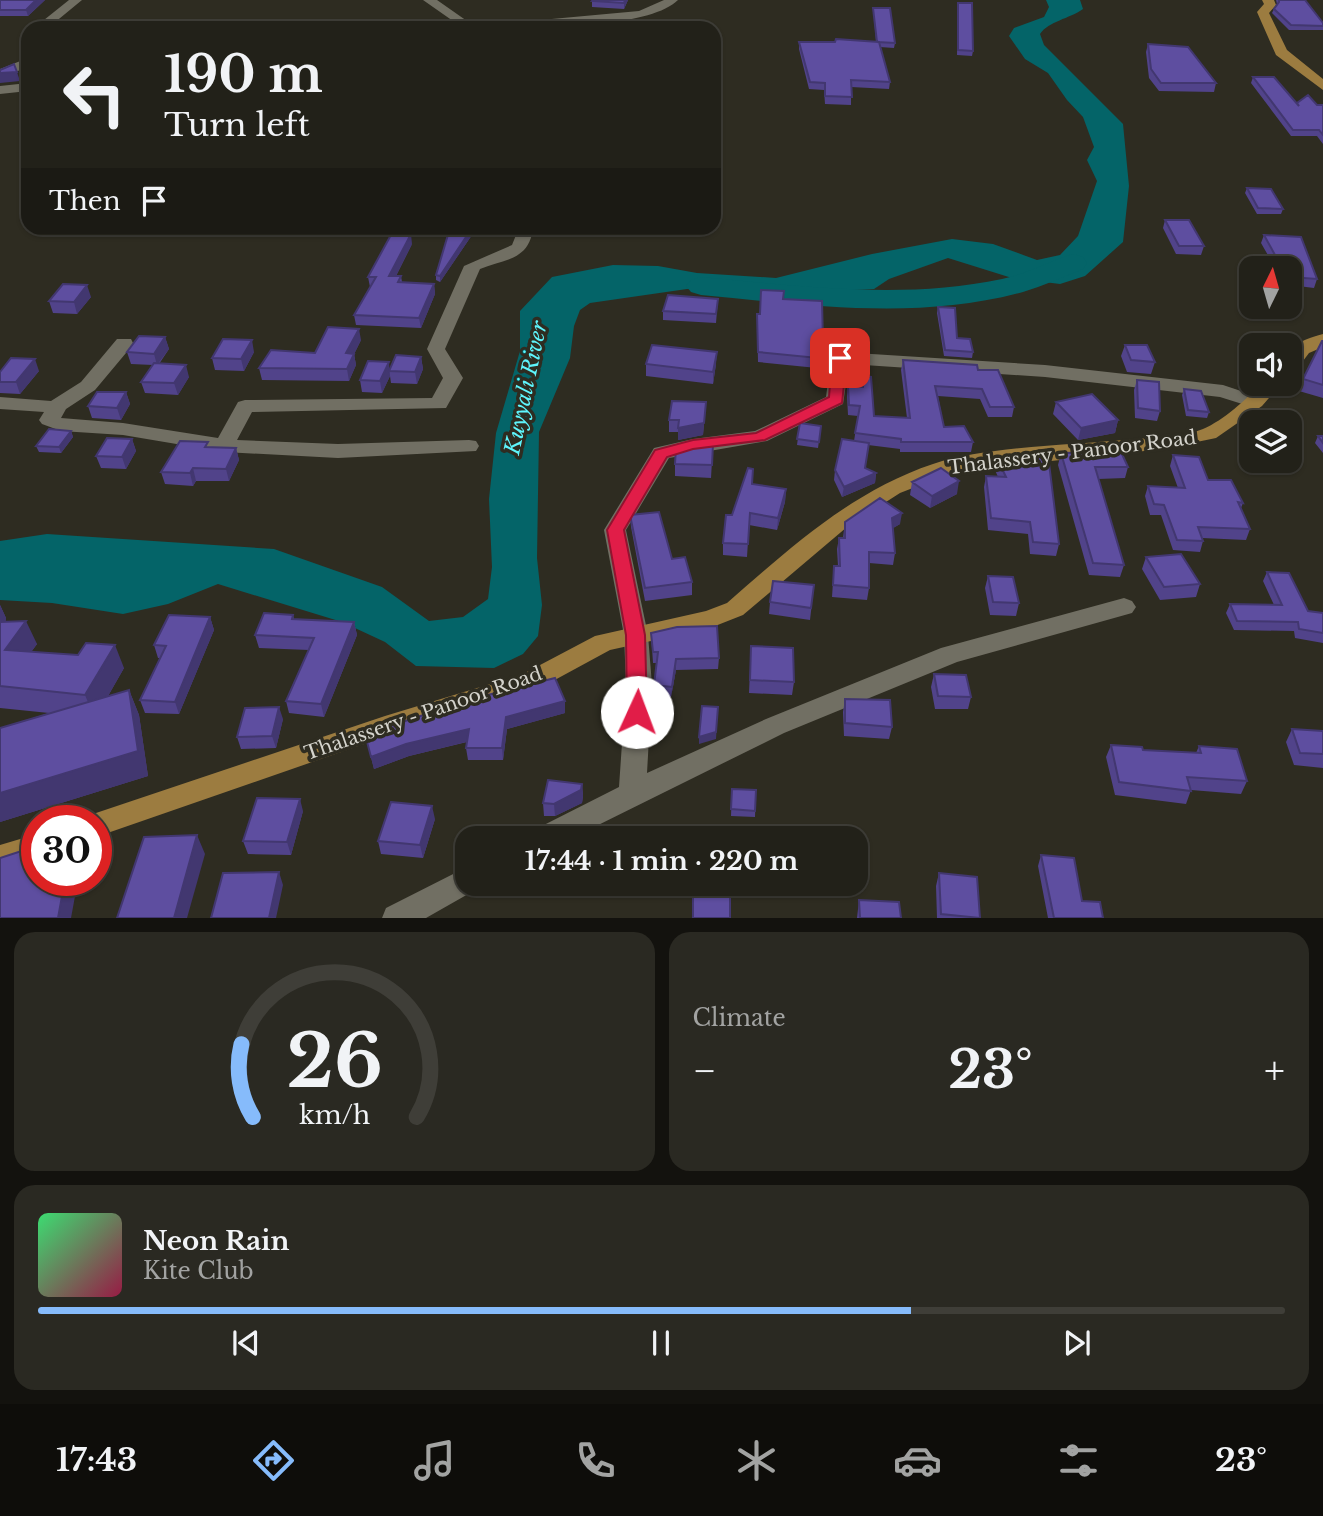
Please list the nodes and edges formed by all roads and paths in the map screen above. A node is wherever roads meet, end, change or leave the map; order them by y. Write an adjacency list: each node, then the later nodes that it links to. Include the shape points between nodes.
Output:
1 (76, 0): 5 (street)
2 (429, 0): 6 (street)
3 (672, 0): 7 (street, via 639,15)
4 (1268, 0): 10 (main road, via 1270,5 1263,12 1281,52)
5 (49, 21)
6 (460, 21)
7 (573, 21)
8 (21, 65): 9 (street)
9 (0, 74)
10 (1323, 86)
11 (21, 88): 12 (street)
12 (0, 90)
13 (523, 235): 21 (street, via 518,247 473,266 436,349 453,378 439,404 245,406)
14 (1323, 340): 16 (main road)
15 (124, 343): 20 (street, via 88,386)
16 (1302, 349)
17 (1260, 396): 18 (main road, Thalassery - Panoor Road)
18 (1255, 402): 24 (main road, Thalassery - Panoor Road, via 1209,435 941,469 892,488 839,522 735,609 710,620); 24 (street, via 1223,391 1045,371 840,358 836,400 760,437 661,453 615,530)
19 (0, 403): 20 (street)
20 (55, 407): 21 (street, via 49,420 61,425 123,429)
21 (223, 446): 22 (street, via 338,451)
22 (468, 446)
23 (1124, 607): 25 (street, via 950,654 786,721)
24 (636, 635): 25 (street, via 639,685); 26 (main road, Thalassery - Panoor Road, via 604,642 531,681)
25 (632, 793): 27 (street)
26 (112, 820)
27 (569, 826)
28 (21, 851): 29 (main road)
29 (0, 858)
30 (455, 887): 31 (street)
31 (397, 918)

